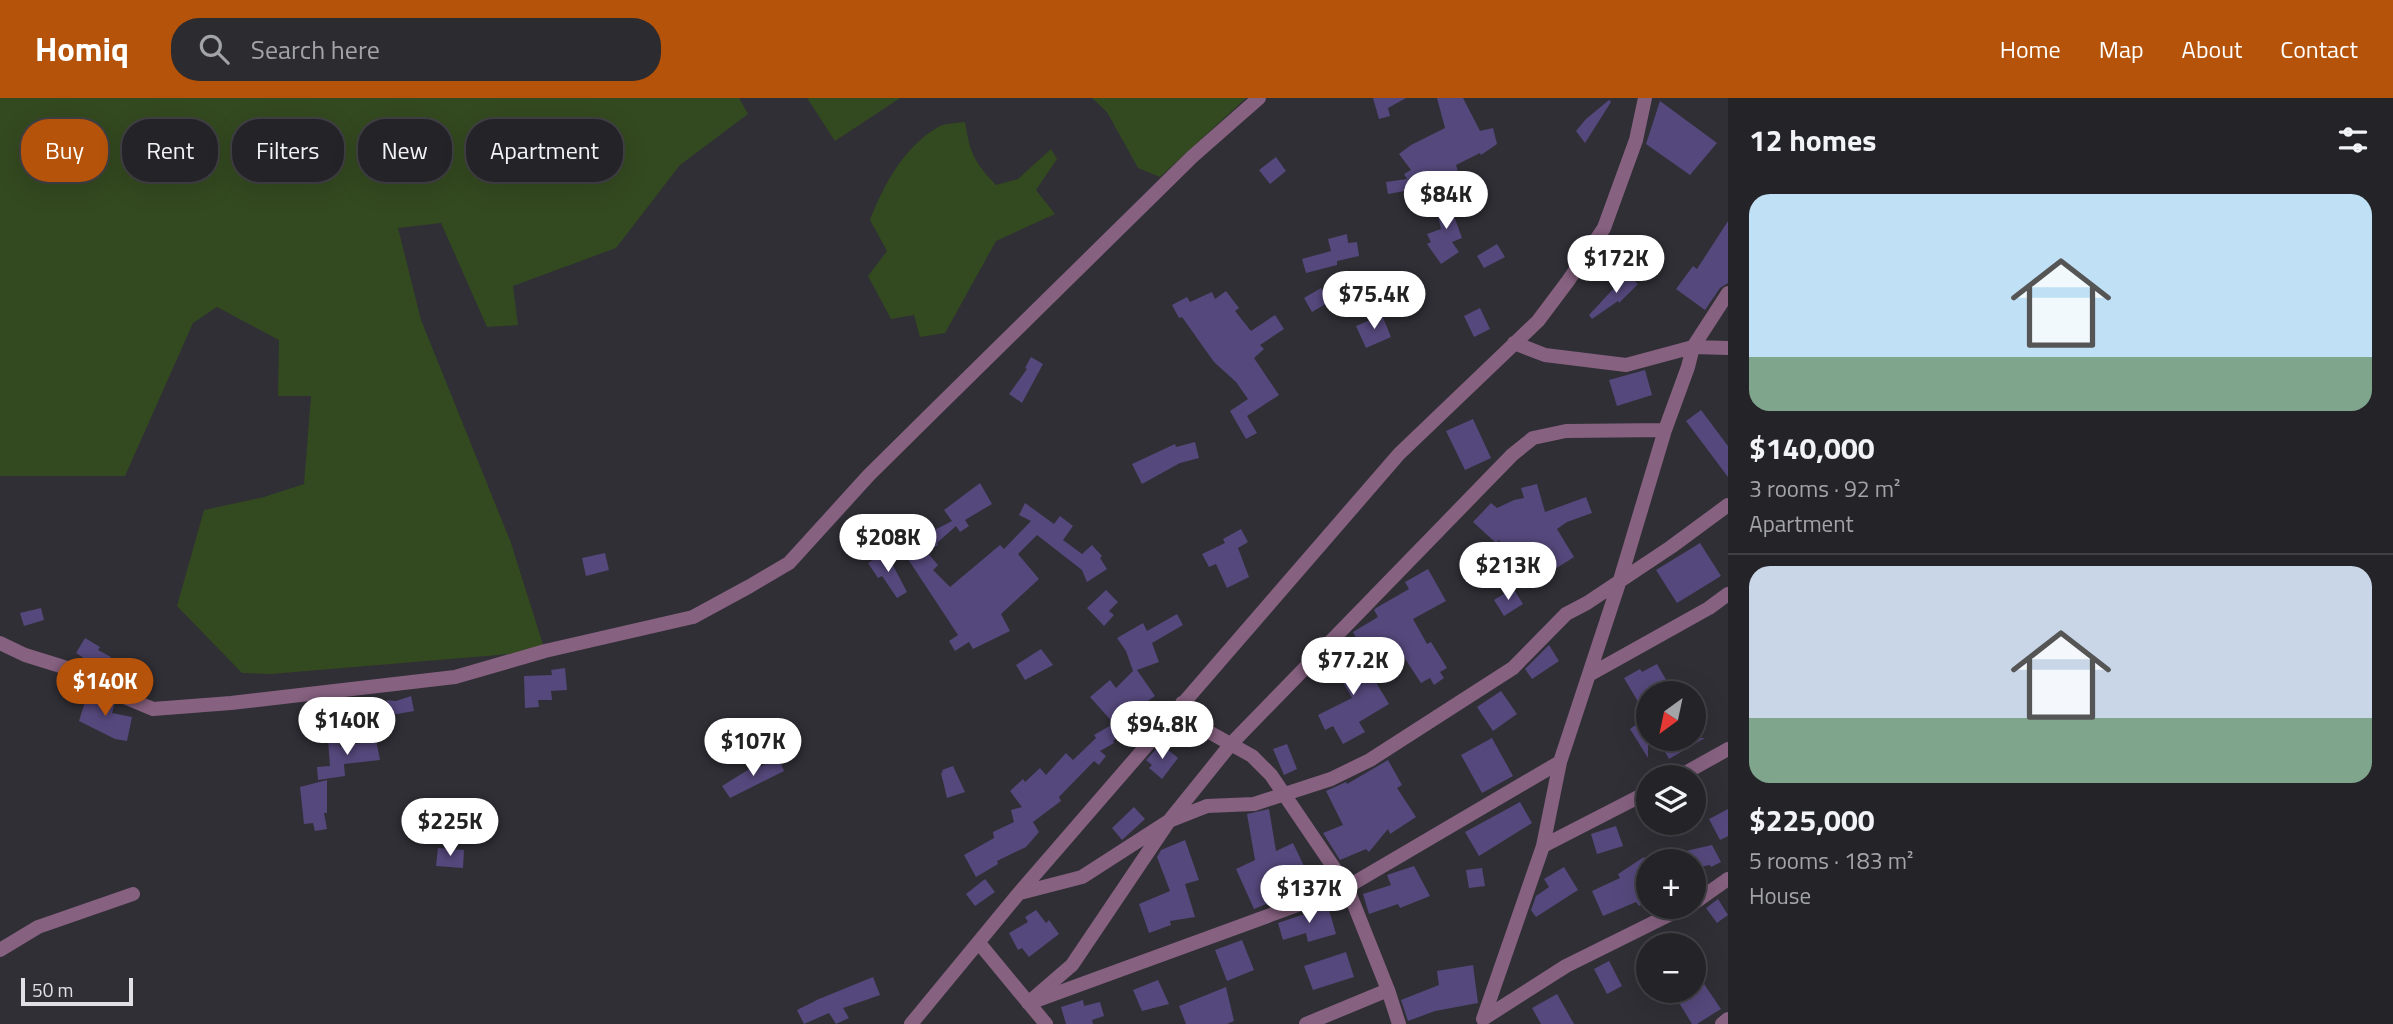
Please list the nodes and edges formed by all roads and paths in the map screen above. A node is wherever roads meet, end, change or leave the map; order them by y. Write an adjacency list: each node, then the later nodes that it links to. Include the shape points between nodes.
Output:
1 (1259, 98): 11 (street, via 938,406 789,562 693,617 455,677 153,709 67,668)
2 (1645, 98): 4 (street, via 1636,140 1604,228 1538,321)
3 (1728, 293): 5 (street)
4 (1514, 343): 5 (street, via 1545,355 1626,365); 13 (street, via 1399,454)
5 (1693, 347): 6 (street); 7 (street)
6 (1728, 348)
7 (1665, 430): 9 (street); 14 (street, via 1566,431 1533,438)
8 (1728, 505): 9 (street)
9 (1620, 580): 12 (street); 18 (street, via 1566,614 1513,667 1396,744 1331,779)
10 (1728, 594): 12 (street)
11 (0, 643)
12 (1589, 675): 16 (street)
13 (1182, 703): 14 (street, via 1209,732); 24 (street)
14 (1231, 744): 18 (street, via 1252,756); 20 (street)
15 (1728, 749): 17 (street)
16 (1560, 762): 21 (street); 23 (street)
17 (1699, 765)
18 (1282, 794): 20 (street, via 1254,804 1207,806); 23 (street)
19 (1636, 798): 21 (street)
20 (1169, 821): 24 (street, via 1082,877); 31 (street, via 1072,965)
21 (1543, 846): 33 (street)
22 (1728, 880): 26 (street)
23 (1347, 887): 30 (street); 31 (street)
24 (1020, 893): 28 (street)
25 (133, 894): 29 (street, via 38,927)
26 (1706, 895)
27 (1661, 919): 33 (street, via 1566,966)
28 (979, 943): 31 (street); 34 (street)
29 (0, 950)
30 (1388, 990): 36 (street); 37 (street)
31 (1028, 1003): 35 (street)
32 (1728, 1019): 38 (street)
33 (1481, 1022)
34 (911, 1024)
35 (1046, 1024)
36 (1306, 1024)
37 (1399, 1024)
38 (1722, 1024)

